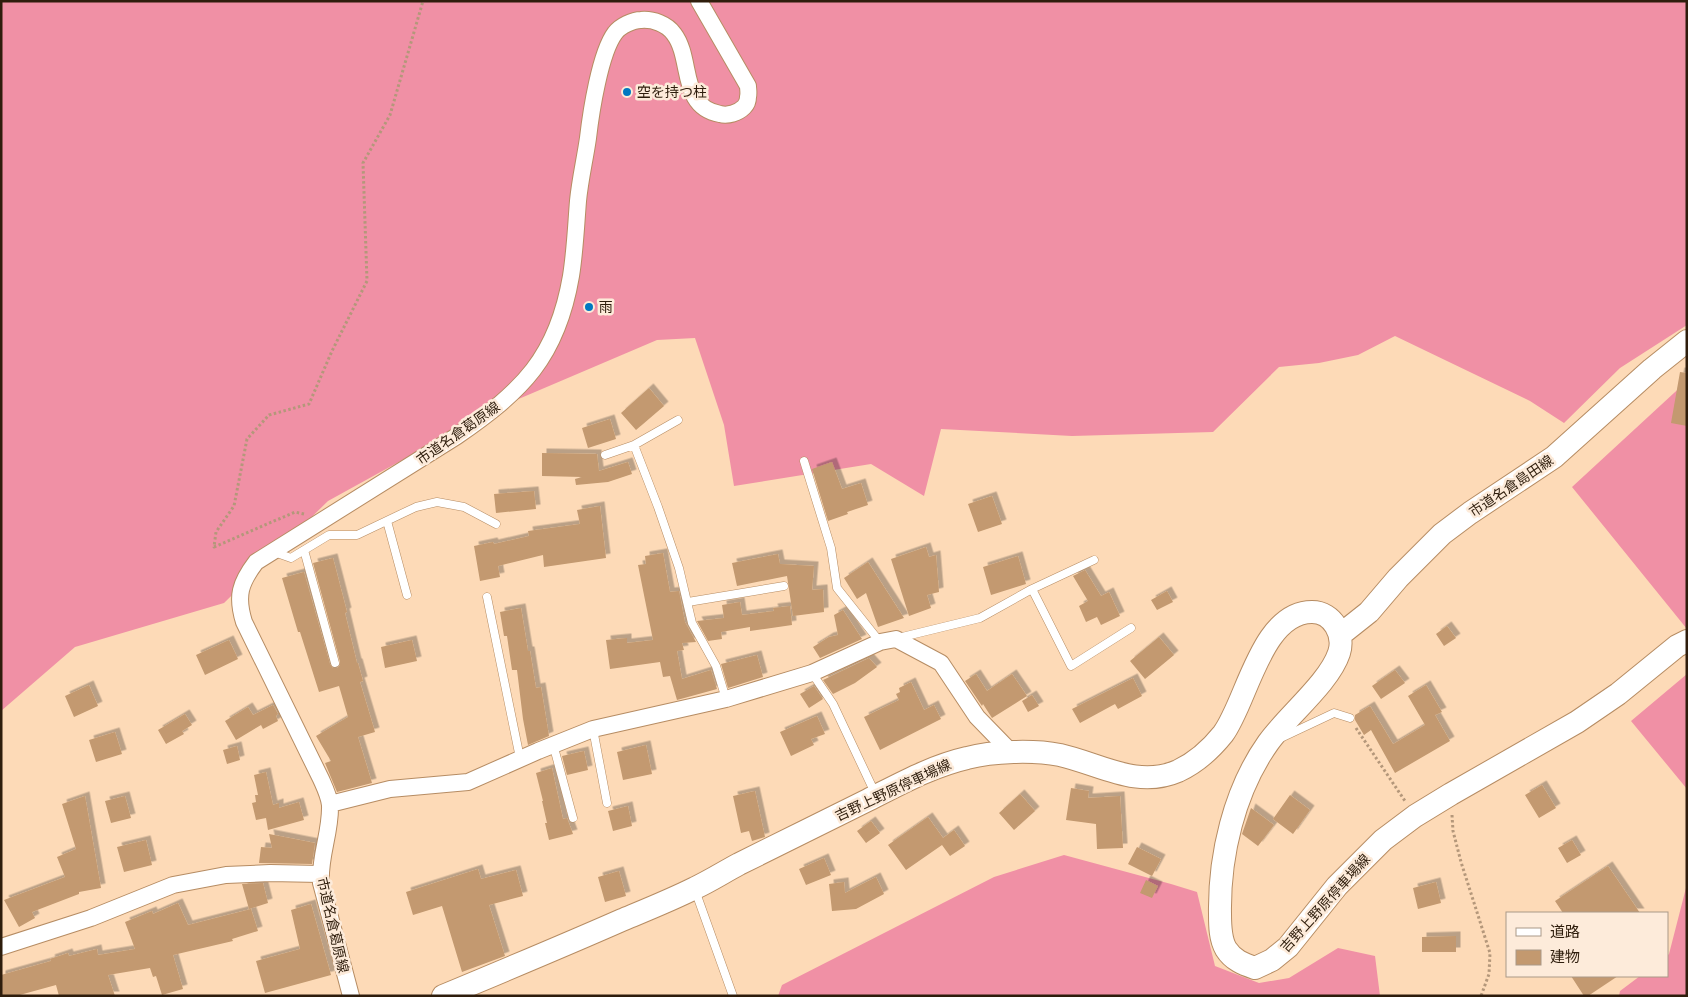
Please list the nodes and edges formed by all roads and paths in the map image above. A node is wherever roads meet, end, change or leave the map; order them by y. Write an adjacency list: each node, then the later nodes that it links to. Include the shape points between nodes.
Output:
1 (423, 1): 8 (path, via 390,115 363,163 367,281 309,404 269,415 247,439 234,506 216,532 214,547 295,512)
2 (699, 1): 8 (street, 市道名倉葛原線, via 748,86 747,104 734,113 723,115 704,108 690,89 680,43 668,27 648,19 637,20 616,31 603,60 591,111 571,277 563,314 548,348 526,379 484,417)
3 (1687, 341): 20 (main road, 市道名倉島田線, via 1554,457 1442,534 1369,612)
4 (678, 420): 5 (lane)
5 (634, 445): 6 (lane); 18 (lane, via 679,568)
6 (604, 455)
7 (804, 461): 23 (lane, via 831,548 837,588)
8 (327, 517): 12 (street, 市道名倉葛原線)
9 (388, 521): 10 (lane, via 416,507 437,502 464,507); 11 (lane, via 357,535 329,535); 16 (lane)
10 (496, 524)
11 (304, 550): 12 (lane, via 291,558); 24 (lane)
12 (272, 551): 36 (street, 市道名倉葛原線, via 256,562 246,575 240,588 240,610)
13 (1094, 560): 15 (lane)
14 (784, 586): 18 (lane)
15 (1032, 590): 19 (lane, via 1071,666); 21 (lane, via 980,618)
16 (407, 595)
17 (487, 597): 32 (lane)
18 (688, 602): 26 (lane, via 692,623 716,666)
19 (1131, 628)
20 (1340, 635): 30 (main road, 吉野上野原停車場線, via 1340,650 1334,665); 31 (main road, 吉野上野原停車場線, via 1334,623 1324,615 1311,612 1295,616 1279,627 1265,647 1224,733 1209,750 1177,771 1140,778 1058,755)
21 (896, 639): 23 (street); 31 (street, via 941,663 977,717)
22 (1687, 641): 33 (main road, 吉野上野原停車場線, via 1577,722)
23 (880, 642): 25 (street)
24 (335, 663)
25 (812, 674): 26 (street); 34 (lane, via 834,704)
26 (726, 699): 28 (street)
27 (1350, 718): 30 (lane, via 1334,713); 37 (path)
28 (593, 729): 29 (street); 35 (lane)
29 (553, 744): 32 (street); 38 (lane)
30 (1267, 744): 37 (main road, 吉野上野原停車場線, via 1239,801 1223,863 1221,928 1224,947 1238,962 1255,968 1288,947 1337,886 1382,840)
31 (1012, 753): 34 (main road, 吉野上野原停車場線, via 967,758 942,765)
32 (520, 758): 36 (street, via 468,782 390,789)
33 (1451, 794): 37 (main road, 吉野上野原停車場線); 45 (path, via 1453,831 1490,953)
34 (876, 796): 40 (main road, 吉野上野原停車場線)
35 (607, 803)
36 (330, 804): 39 (street, 市道名倉葛原線)
37 (1415, 816)
38 (573, 818)
39 (320, 874): 41 (street, via 226,875 173,885 91,918); 42 (street, 市道名倉葛原線)
40 (694, 888): 43 (main road, 吉野上野原停車場線); 44 (lane)
41 (1, 947)
42 (350, 996)
43 (443, 996)
44 (733, 996)
45 (1481, 996)

